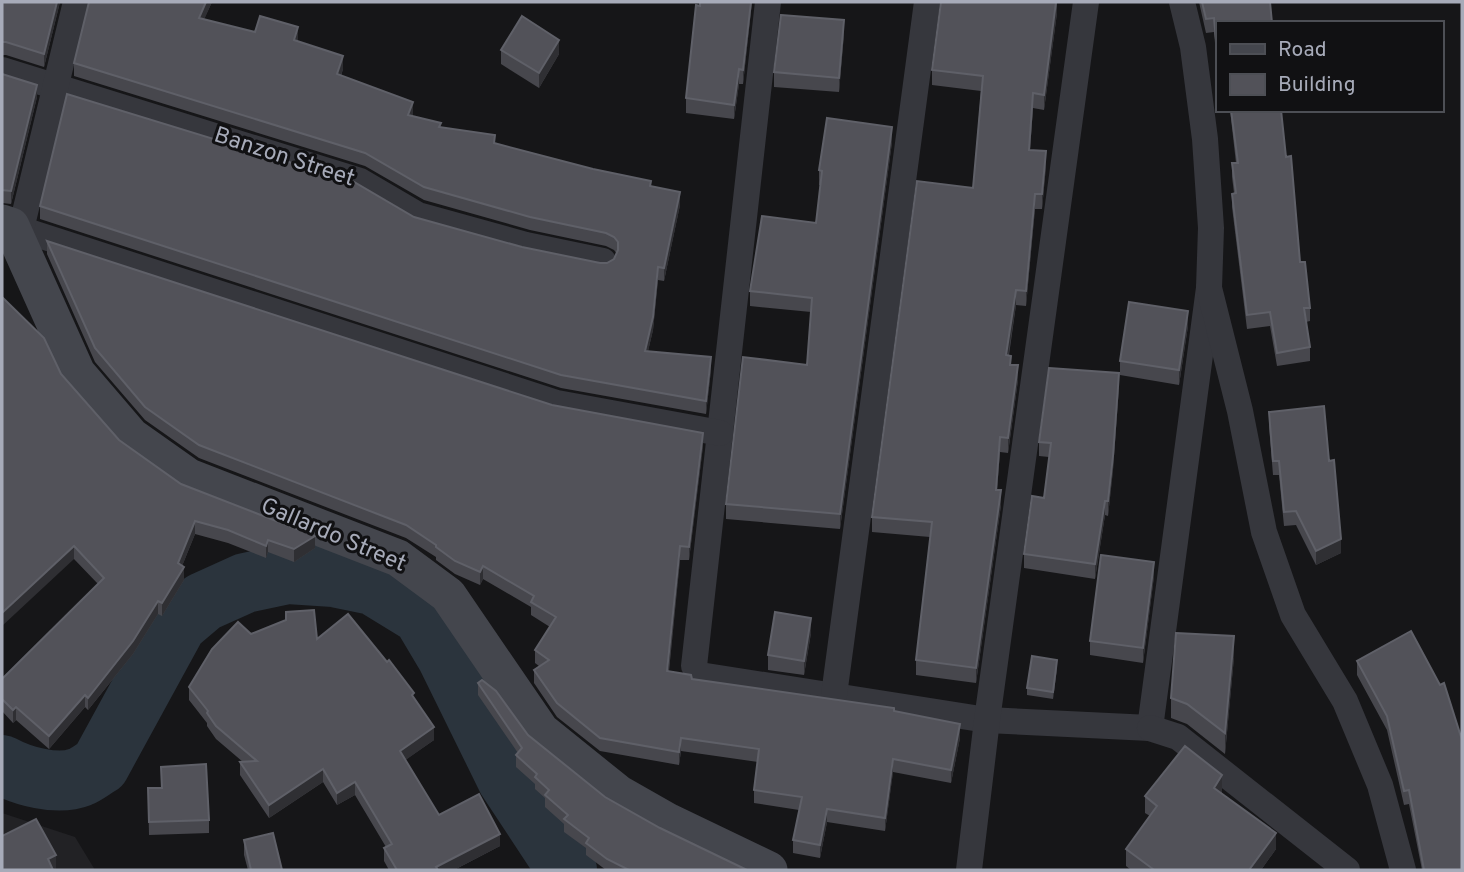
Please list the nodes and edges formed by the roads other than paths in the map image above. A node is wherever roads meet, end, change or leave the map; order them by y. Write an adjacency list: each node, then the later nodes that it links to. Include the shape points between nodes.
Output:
1 (76, 2): 7 (street)
2 (768, 2): 11 (street)
3 (927, 2): 12 (street)
4 (1087, 2): 13 (street)
5 (1182, 2): 10 (street, via 1205,139 1211,228)
6 (2, 70): 7 (street, Banzon Street)
7 (57, 87): 8 (street); 9 (street, Banzon Street, via 360,181 418,215)
8 (11, 226): 11 (street, via 557,403); 15 (street, Gallardo Street, via 77,373 131,436 189,477 398,558 448,595 541,731 618,793)
9 (604, 261)
10 (1209, 288): 14 (street); 18 (street, via 1264,532 1293,615 1345,701 1380,785)
11 (720, 433): 12 (street, via 694,666 709,678)
12 (834, 695): 13 (street)
13 (987, 720): 14 (street); 16 (street)
14 (1150, 728): 17 (street, via 1178,737)
15 (769, 870)
16 (969, 870)
17 (1347, 870)
18 (1403, 870)

